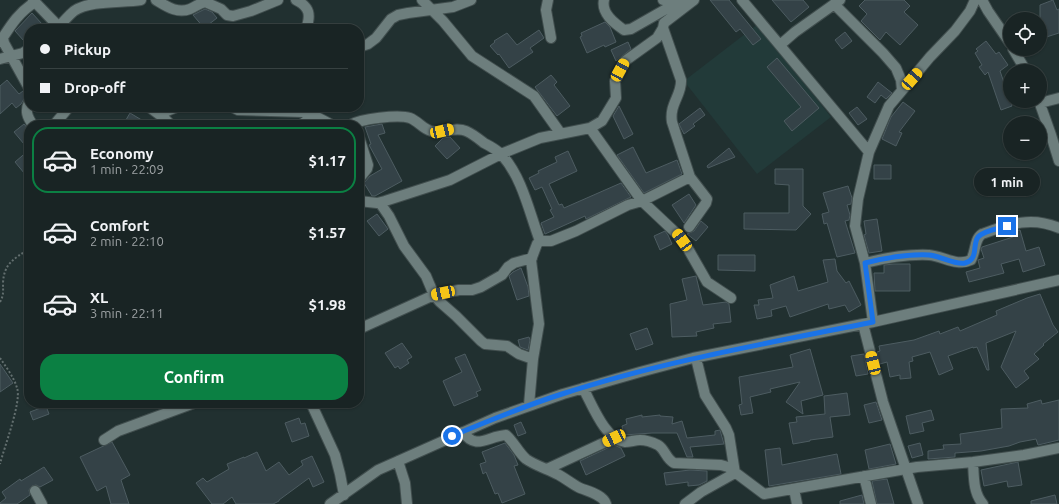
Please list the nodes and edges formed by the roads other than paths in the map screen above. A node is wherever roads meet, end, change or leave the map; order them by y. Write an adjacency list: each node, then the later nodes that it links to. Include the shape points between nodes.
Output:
1 (141, 0): 20 (street, via 88,6 75,10)
2 (156, 0): 3 (street, via 171,9 179,10 188,10 205,2 233,16)
3 (278, 0)
4 (296, 0): 21 (street, via 304,4 309,14)
5 (422, 0): 18 (street)
6 (471, 0): 18 (street, via 453,7)
7 (548, 0): 24 (street, via 546,10)
8 (604, 0): 11 (street, via 604,12 624,30 631,29)
9 (663, 0): 10 (street)
10 (672, 0)
11 (682, 0)
12 (694, 0): 22 (street, via 664,23)
13 (742, 0): 27 (street)
14 (975, 0): 32 (street, via 955,31)
15 (982, 0): 23 (street)
16 (34, 1): 19 (street); 25 (street, via 16,18)
17 (837, 2): 27 (street); 32 (street, via 896,68)
18 (431, 10): 26 (street, via 391,18 376,38); 48 (street, via 472,56 534,96)
19 (56, 24)
20 (63, 24)
21 (308, 24)
22 (663, 28): 47 (street, via 657,38 625,61 615,81 616,98 602,121); 54 (street, via 681,80 671,115)
23 (1003, 34)
24 (551, 38)
25 (1, 40): 29 (street)
26 (364, 45)
27 (780, 45): 49 (street)
28 (24, 52): 29 (street)
29 (12, 55): 30 (street); 31 (street)
30 (0, 59)
31 (24, 78)
32 (902, 90): 49 (street, via 889,106)
33 (1059, 98): 34 (street)
34 (1047, 100)
35 (1041, 108): 52 (street)
36 (65, 112): 42 (street)
37 (156, 112): 40 (street)
38 (164, 112): 40 (street)
39 (304, 112): 41 (street)
40 (159, 114): 43 (street)
41 (313, 115): 44 (street); 45 (street)
42 (58, 120)
43 (166, 120)
44 (307, 120)
45 (322, 120)
46 (364, 121): 51 (street, via 401,117 410,119 431,132 458,128)
47 (590, 128): 48 (street); 55 (street)
48 (561, 134): 51 (street, via 540,138)
49 (869, 152): 62 (street, via 858,199 855,226)
50 (364, 153): 53 (street, via 368,165)
51 (501, 154): 57 (street, via 450,180); 60 (street, via 523,190)
52 (1059, 161)
53 (364, 172)
54 (690, 177): 55 (street); 58 (street, via 706,199 706,203)
55 (642, 201): 60 (street, via 628,205 576,232 551,241); 65 (street, via 677,234 707,282)
56 (364, 202): 57 (street)
57 (380, 203): 64 (street, via 404,246 426,276)
58 (688, 227)
59 (1059, 228): 62 (street, via 1048,223 1024,221 988,232 976,240 971,260 962,263 930,255 885,258)
60 (540, 241): 61 (street)
61 (532, 258): 64 (street, via 514,263 502,275 481,287); 69 (street, via 539,324)
62 (865, 263): 66 (street)
63 (1059, 280): 66 (street)
64 (434, 295): 67 (street); 69 (street, via 485,344 507,346)
65 (731, 298)
66 (868, 323): 68 (street); 81 (street, via 883,402)
67 (364, 327)
68 (696, 358): 70 (street); 82 (street, via 705,395 729,435)
69 (533, 359): 71 (street)
70 (583, 388): 71 (street); 75 (street, via 606,431)
71 (529, 405): 74 (street)
72 (177, 408): 76 (street, via 118,431)
73 (313, 408): 86 (street, via 334,455)
74 (463, 432): 78 (street); 80 (street, via 473,442 506,435 524,457 535,465)
75 (614, 438): 80 (street); 82 (street, via 627,442 640,440 660,446 674,463 721,465)
76 (104, 440)
77 (1059, 448): 79 (street)
78 (398, 461): 86 (street, via 378,470); 89 (street, via 405,483)
79 (973, 462): 81 (street); 95 (street, via 977,497)
80 (547, 469): 90 (street, via 598,496)
81 (905, 469): 83 (street); 94 (street)
82 (735, 473): 84 (street, via 764,494); 91 (street)
83 (864, 476): 84 (street); 93 (street)
84 (794, 489): 92 (street)
85 (35, 491): 87 (street)
86 (344, 495): 88 (street)
87 (42, 504)
88 (330, 504)
89 (407, 504)
90 (606, 504)
91 (685, 504)
92 (797, 504)
93 (871, 504)
94 (918, 504)
95 (983, 504)

